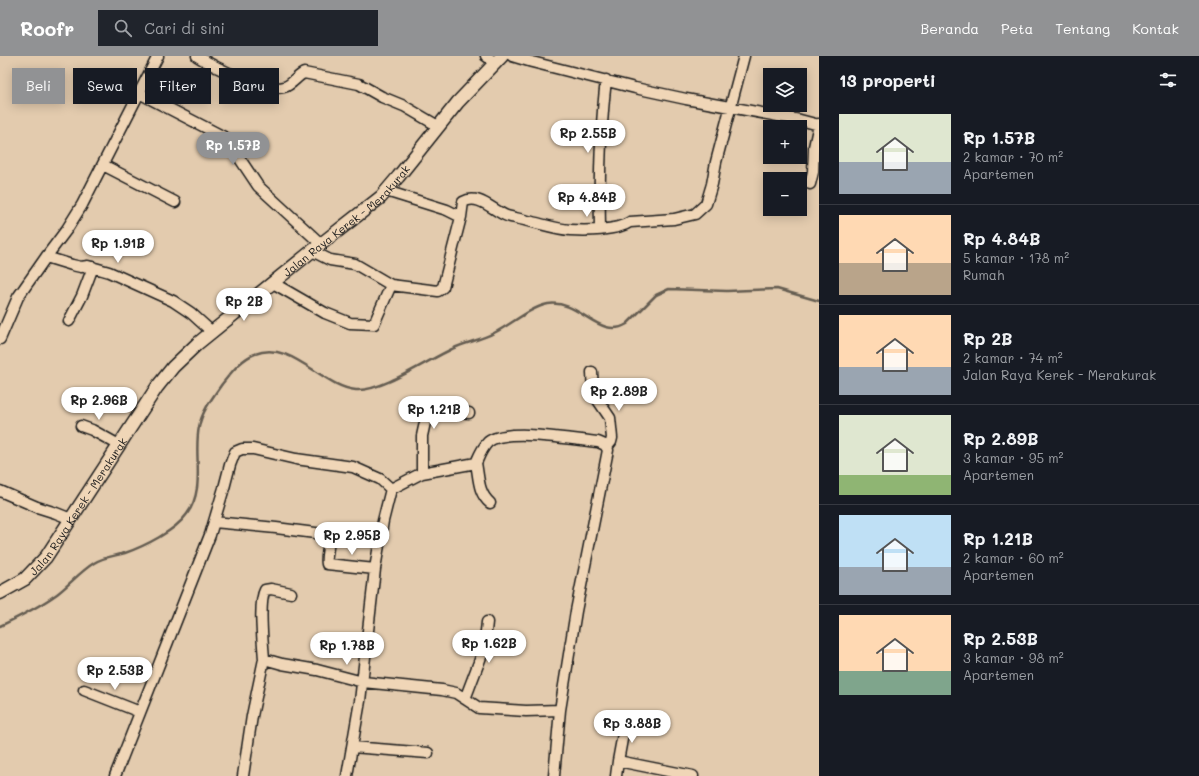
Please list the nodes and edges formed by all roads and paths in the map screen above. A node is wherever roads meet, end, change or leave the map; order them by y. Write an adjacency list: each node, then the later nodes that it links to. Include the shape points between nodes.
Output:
1 (158, 56): 7 (street)
2 (197, 56): 9 (street, via 237,77 272,88 284,87 304,73 359,84)
3 (512, 56): 6 (street)
4 (744, 56): 8 (street)
5 (493, 58): 9 (main road, Jalan Raya Kerek - Merakurak, via 458,102)
6 (606, 80): 8 (street, via 686,99); 16 (street, via 599,158)
7 (139, 94): 11 (street); 17 (street, via 226,138 258,186)
8 (730, 106): 10 (street); 16 (street, via 706,204 695,214 674,219 636,221 617,228)
9 (435, 124): 13 (main road, Jalan Raya Kerek - Merakurak)
10 (819, 125): 12 (street)
11 (103, 165): 14 (street); 18 (street, via 75,217)
12 (810, 184)
13 (386, 191): 15 (street, via 447,210); 17 (main road, Jalan Raya Kerek - Merakurak)
14 (175, 202)
15 (461, 217): 16 (street, via 463,202 474,199 507,216 553,227 570,230); 21 (street, via 443,287 438,290)
16 (600, 229)
17 (317, 247): 20 (main road, Jalan Raya Kerek - Merakurak); 21 (street, via 330,260 355,264)
18 (46, 257): 19 (street, via 72,265); 24 (street, via 18,297)
19 (94, 267): 22 (street); 23 (street, via 173,301)
20 (272, 283): 21 (street, via 325,314 350,323 374,324); 23 (main road, Jalan Raya Kerek - Merakurak)
21 (391, 285)
22 (69, 321)
23 (206, 327): 28 (main road, Jalan Raya Kerek - Merakurak)
24 (0, 339)
25 (592, 372): 29 (street, via 593,394 610,418 612,438)
26 (469, 413): 31 (street, via 438,407 428,408 422,436)
27 (81, 426): 28 (street)
28 (113, 442): 35 (main road, Jalan Raya Kerek - Merakurak)
29 (607, 447): 30 (street, via 598,442 528,435 502,436 489,442); 45 (street)
30 (476, 463): 31 (street); 34 (street, via 481,491)
31 (422, 473): 32 (street)
32 (391, 489): 36 (street, via 380,479 353,467 242,449 233,455); 37 (street)
33 (0, 491): 35 (street, via 37,508)
34 (490, 503)
35 (63, 516): 38 (main road, Jalan Raya Kerek - Merakurak, via 46,557 25,579)
36 (214, 522): 37 (street, via 323,534 329,540 327,564); 46 (street)
37 (375, 569): 42 (street)
38 (0, 593)
39 (291, 593): 41 (street, via 272,589 265,590 263,594)
40 (487, 622): 44 (street, via 484,649)
41 (264, 659): 42 (street); 52 (street)
42 (363, 682): 44 (street, via 442,690 456,693); 48 (street)
43 (84, 690): 46 (street)
44 (465, 699): 45 (street, via 479,708)
45 (560, 710): 54 (street)
46 (140, 712): 51 (street)
47 (625, 723): 50 (street)
48 (352, 747): 49 (street); 53 (street)
49 (428, 753)
50 (618, 762): 55 (street); 56 (street)
51 (115, 776)
52 (243, 776)
53 (347, 776)
54 (554, 776)
55 (616, 776)
56 (693, 776)

